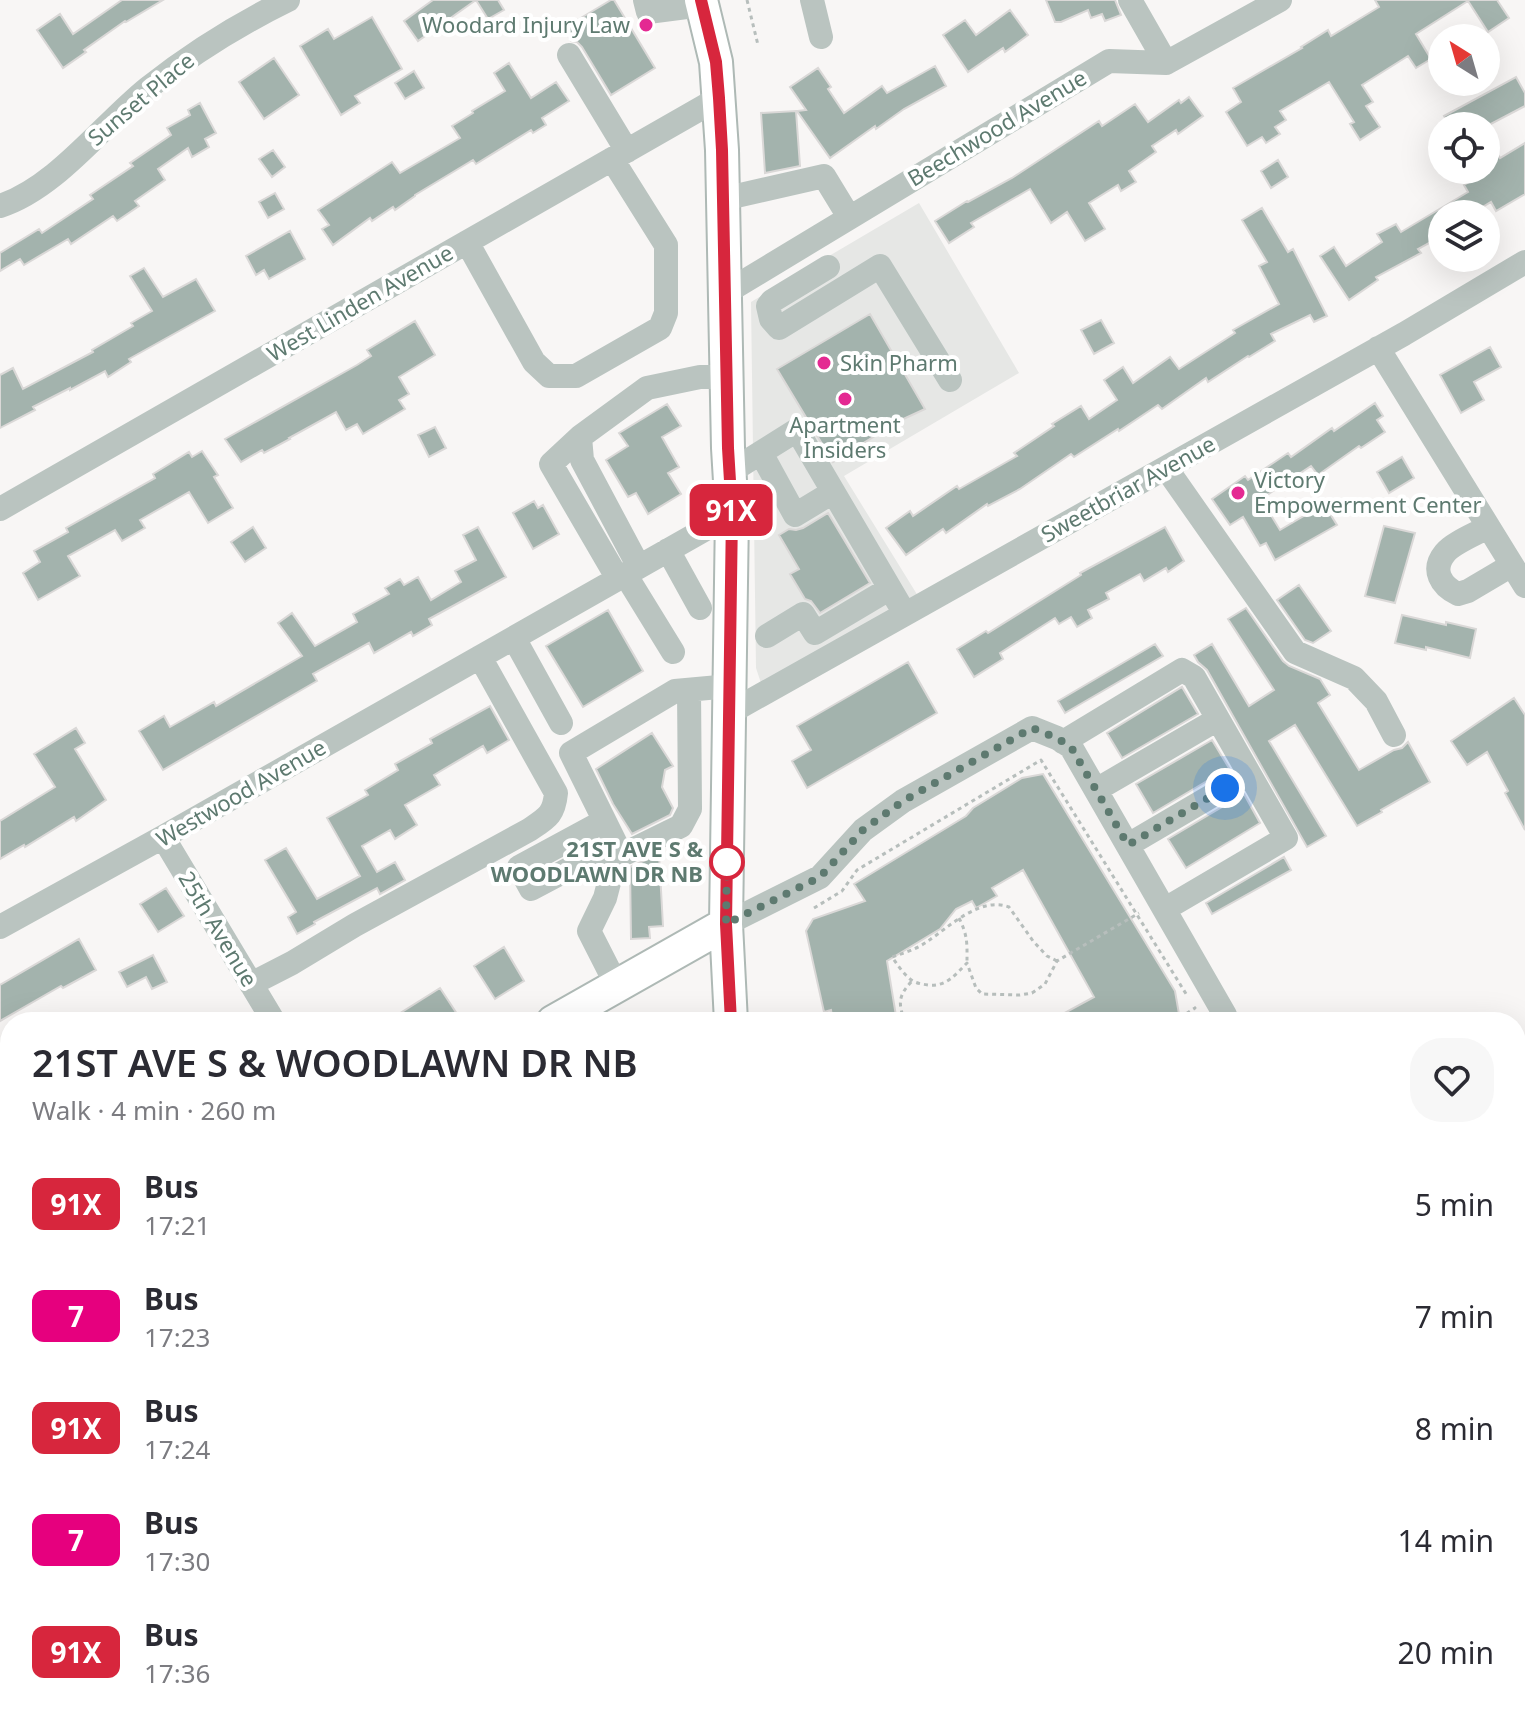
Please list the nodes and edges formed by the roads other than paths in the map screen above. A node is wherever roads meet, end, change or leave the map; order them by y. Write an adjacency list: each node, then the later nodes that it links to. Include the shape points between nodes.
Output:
1 (288, 0): 13 (street, Sunset Place, via 184,61 37,189)
2 (645, 0): 6 (street, via 648,12)
3 (812, 0): 7 (street)
4 (1130, 0): 9 (street)
5 (1280, 0): 9 (street)
6 (702, 2): 10 (main road)
7 (821, 37)
8 (569, 55): 11 (street)
9 (1166, 63): 14 (street, Beechwood Avenue, via 1109,61)
10 (719, 98): 11 (street, West Linden Avenue); 12 (main road)
11 (620, 155): 16 (street, West Linden Avenue); 16 (street, via 666,245 666,313 660,328 624,349 576,376 549,376 534,362)
12 (723, 199): 14 (street, via 824,176); 20 (main road)
13 (0, 206)
14 (849, 217): 15 (street, Beechwood Avenue)
15 (812, 240): 18 (street); 20 (street, Beechwood Avenue)
16 (467, 242): 28 (street, West Linden Avenue)
17 (1525, 262): 21 (street, Sweetbriar Avenue)
18 (828, 267): 19 (street); 19 (street, via 772,301 771,319 779,328)
19 (841, 290): 23 (street, via 880,266)
20 (725, 293): 22 (main road)
21 (1378, 348): 25 (street, Sweetbriar Avenue); 30 (street)
22 (728, 377): 26 (main road); 33 (street, via 647,388 580,437 582,460)
23 (950, 380)
24 (761, 453): 26 (street); 27 (street, via 797,430); 27 (street, via 795,515)
25 (1166, 468): 37 (street, Sweetbriar Avenue); 46 (street, via 1295,652 1354,678 1376,701)
26 (730, 472): 29 (main road)
27 (833, 492): 35 (street)
28 (0, 509)
29 (732, 514): 31 (street, Westwood Avenue); 43 (main road)
30 (1488, 527): 32 (street); 32 (street, via 1446,551 1437,571 1442,582 1458,594)
31 (668, 550): 33 (street, Westwood Avenue); 36 (street)
32 (1512, 565): 34 (street)
33 (627, 573): 39 (street, Westwood Avenue); 40 (street)
34 (1525, 586)
35 (889, 589): 37 (street); 38 (street, via 815,633 803,614)
36 (700, 608)
37 (905, 614): 43 (street, Sweetbriar Avenue)
38 (767, 636)
39 (514, 638): 41 (street, Westwood Avenue); 45 (street)
40 (673, 652)
41 (480, 657): 51 (street, Westwood Avenue); 57 (street, via 556,793 555,808 529,830)
42 (689, 690): 43 (street); 50 (street, via 675,691 571,753); 53 (street, via 690,809 681,826 626,853)
43 (729, 699): 55 (main road)
44 (1218, 719): 47 (street, via 1194,677 1182,670); 48 (street); 49 (street)
45 (561, 723)
46 (1394, 735)
47 (1063, 742): 49 (street); 55 (street, via 1032,728 903,801 863,830 820,877)
48 (1249, 774): 52 (street); 54 (street, via 1286,838)
49 (1096, 790): 52 (street)
50 (604, 821): 53 (street); 53 (street, via 519,867 531,889)
51 (163, 837): 56 (street, Westwood Avenue); 57 (street, 25th Avenue)
52 (1128, 845): 54 (street)
53 (617, 846): 58 (street, via 605,898 589,931)
54 (1162, 905): 62 (street)
55 (726, 924): 58 (main road); 61 (main road)
56 (0, 927)
57 (251, 984): 59 (street, 25th Avenue)
58 (617, 986): 60 (main road)
59 (268, 1012)
60 (572, 1012)
61 (730, 1012)
62 (1223, 1012)

